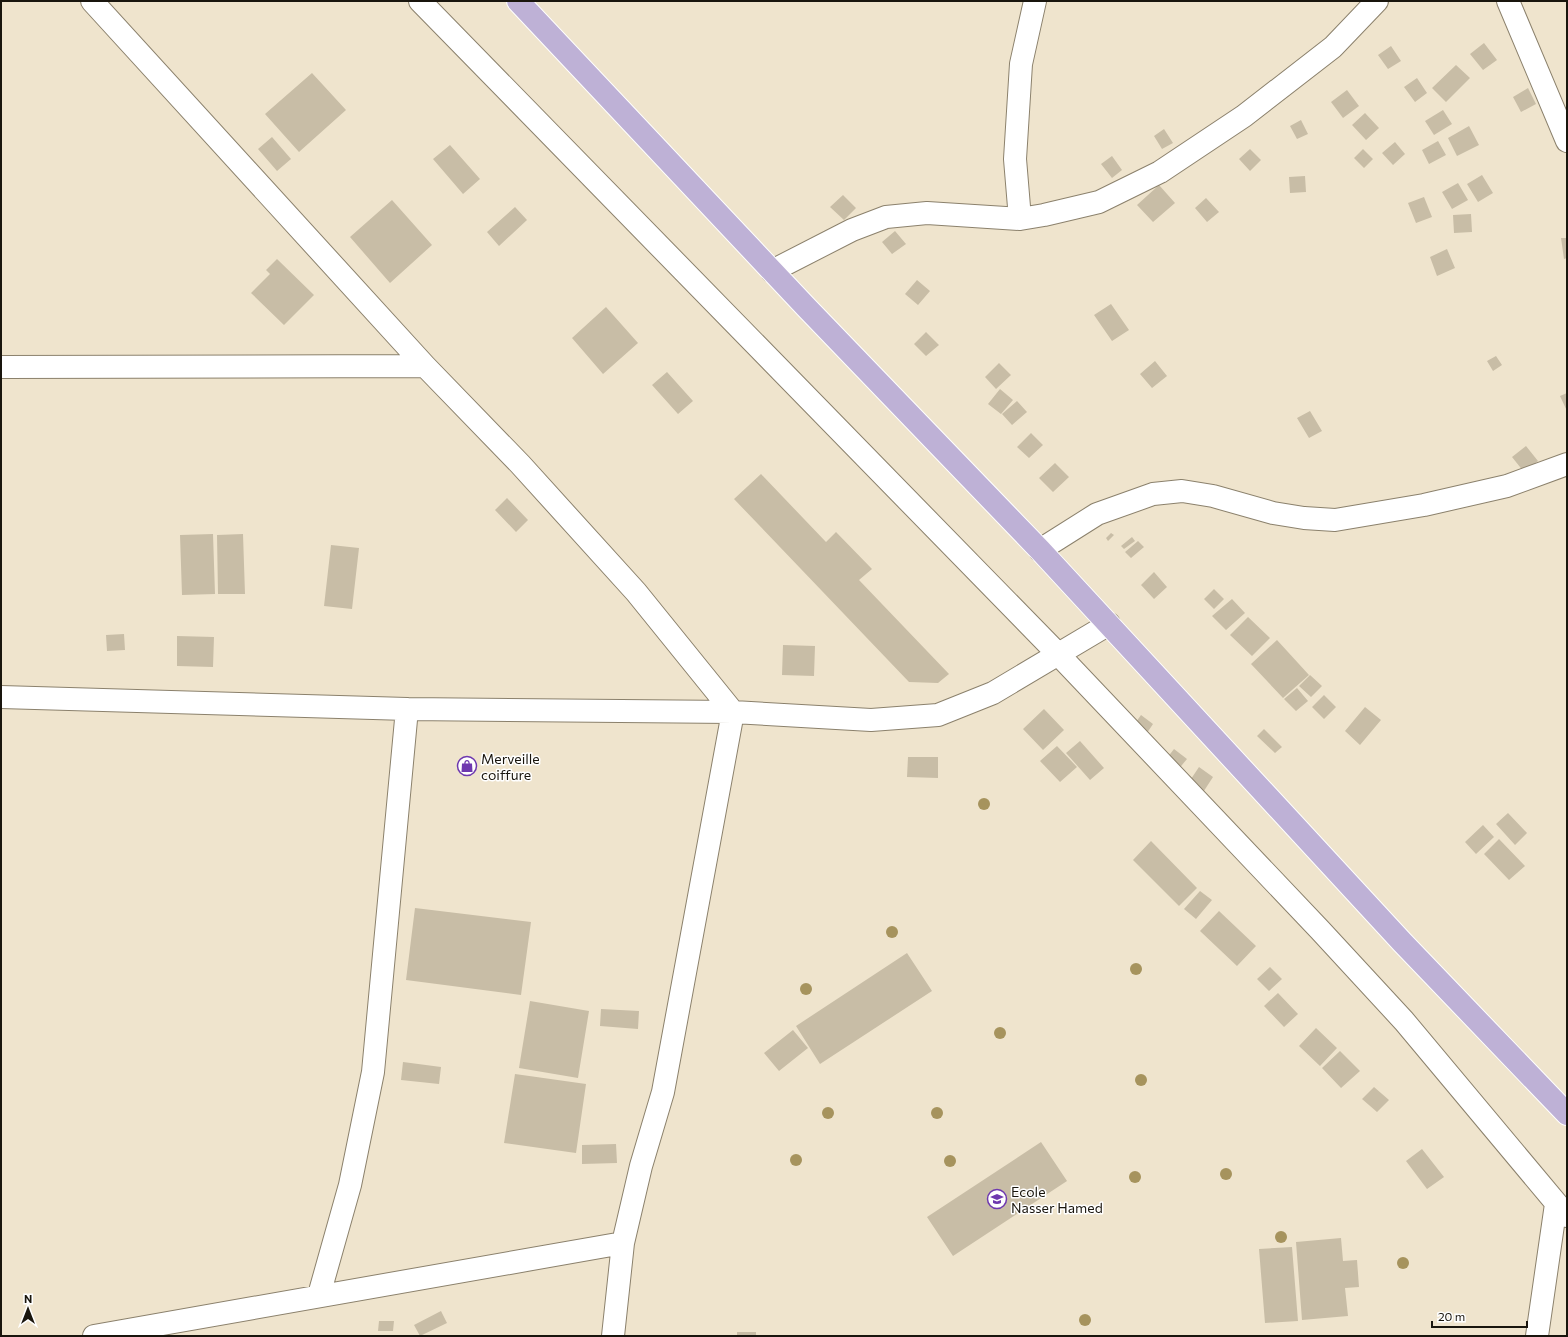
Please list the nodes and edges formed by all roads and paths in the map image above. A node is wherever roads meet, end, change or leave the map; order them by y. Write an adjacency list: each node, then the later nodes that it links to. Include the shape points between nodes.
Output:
1 (92, 1): 10 (street)
2 (420, 1): 15 (street)
3 (518, 1): 9 (main road)
4 (1035, 1): 8 (street, via 1020,64 1015,159)
5 (1377, 1): 8 (street, via 1333,47 1244,116 1160,172 1099,202)
6 (1508, 1): 7 (street)
7 (1567, 141)
8 (1020, 219): 9 (street, via 927,213 886,217 852,230)
9 (772, 271): 13 (main road)
10 (425, 366): 11 (street); 18 (street, via 520,464 636,592)
11 (1, 367)
12 (1567, 464): 13 (street, via 1507,486 1424,505 1335,520 1273,513 1213,496 1182,491 1153,494 1097,514)
13 (1040, 550): 14 (main road)
14 (1109, 624): 15 (street); 19 (main road, via 1402,942)
15 (1058, 654): 18 (street, via 993,694 938,714 871,720); 20 (street, via 1404,1021)
16 (1, 697): 17 (street)
17 (407, 709): 18 (street); 22 (street, via 373,1072 350,1186)
18 (733, 712): 21 (street, via 663,1092 641,1166)
19 (1567, 1114)
20 (1562, 1210): 25 (street)
21 (623, 1243): 22 (street); 24 (street)
22 (319, 1296): 23 (street)
23 (94, 1336)
24 (613, 1336)
25 (1537, 1336)

